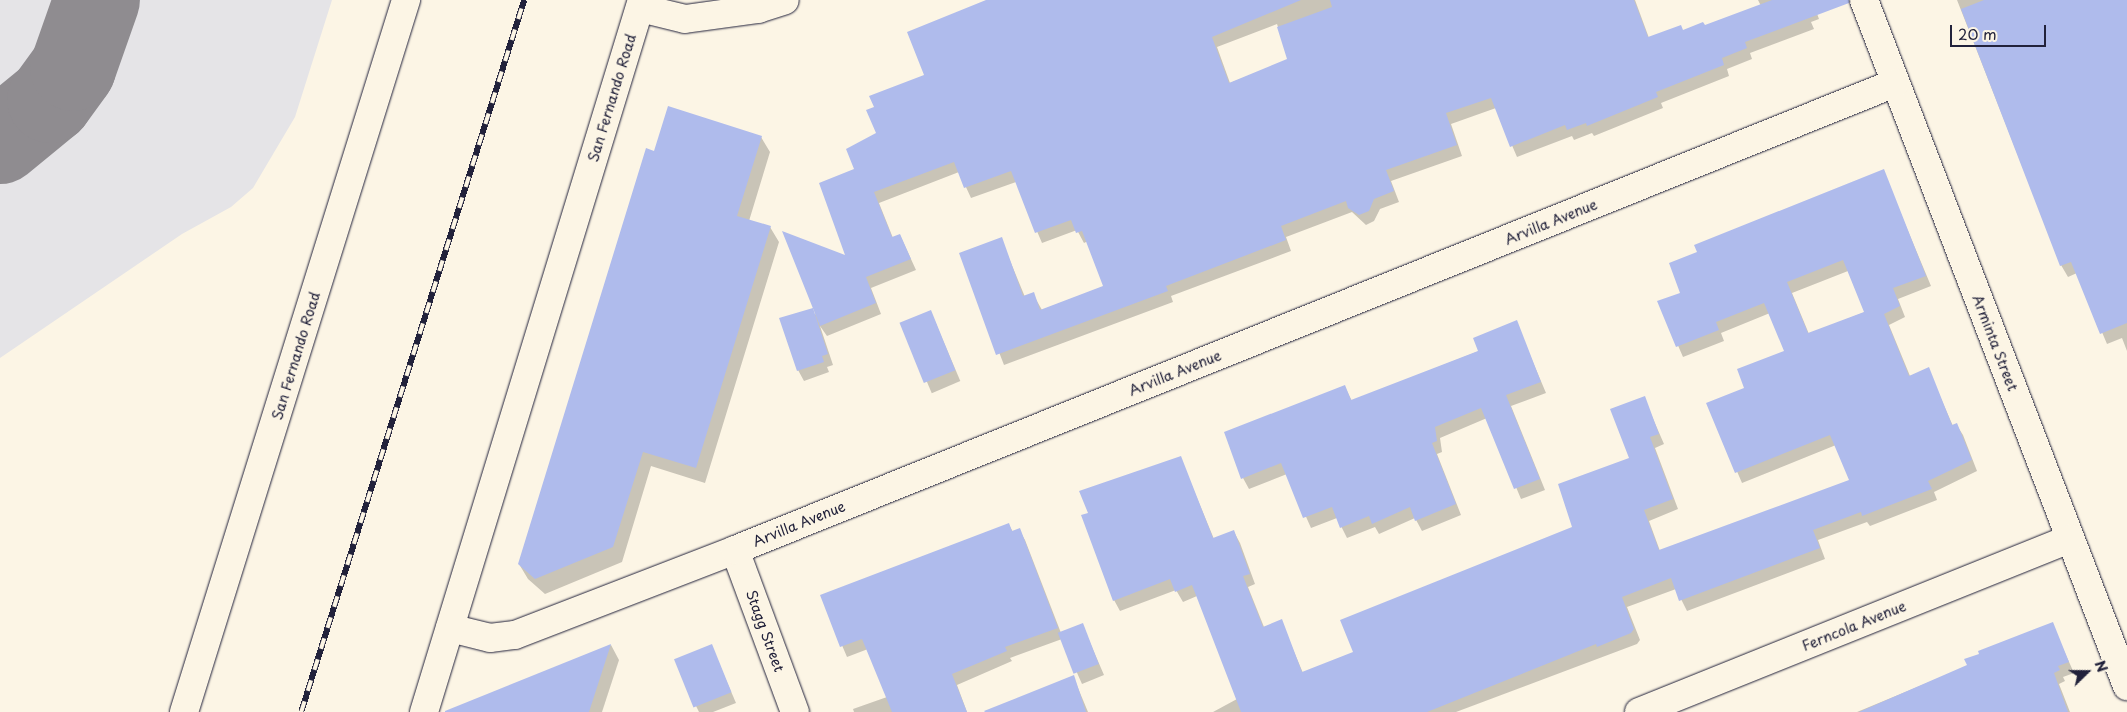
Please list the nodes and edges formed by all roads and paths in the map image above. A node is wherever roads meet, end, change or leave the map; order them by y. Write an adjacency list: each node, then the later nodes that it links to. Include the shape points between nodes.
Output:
1 (406, 0): 10 (street, San Fernando Road)
2 (785, 0): 4 (street, via 758,9 685,19)
3 (1864, 0): 5 (street, Arminta Street)
4 (641, 4): 8 (street, San Fernando Road)
5 (1895, 83): 6 (street, Arminta Street); 7 (street, Arvilla Avenue)
6 (2070, 539): 9 (street, Arminta Street); 13 (street, Ferncola Avenue)
7 (735, 550): 8 (street, Arvilla Avenue, via 515,635 490,638); 12 (street, Stagg Street)
8 (450, 628): 11 (street, San Fernando Road)
9 (2127, 686)
10 (184, 712)
11 (424, 712)
12 (795, 712)
13 (1639, 712)

